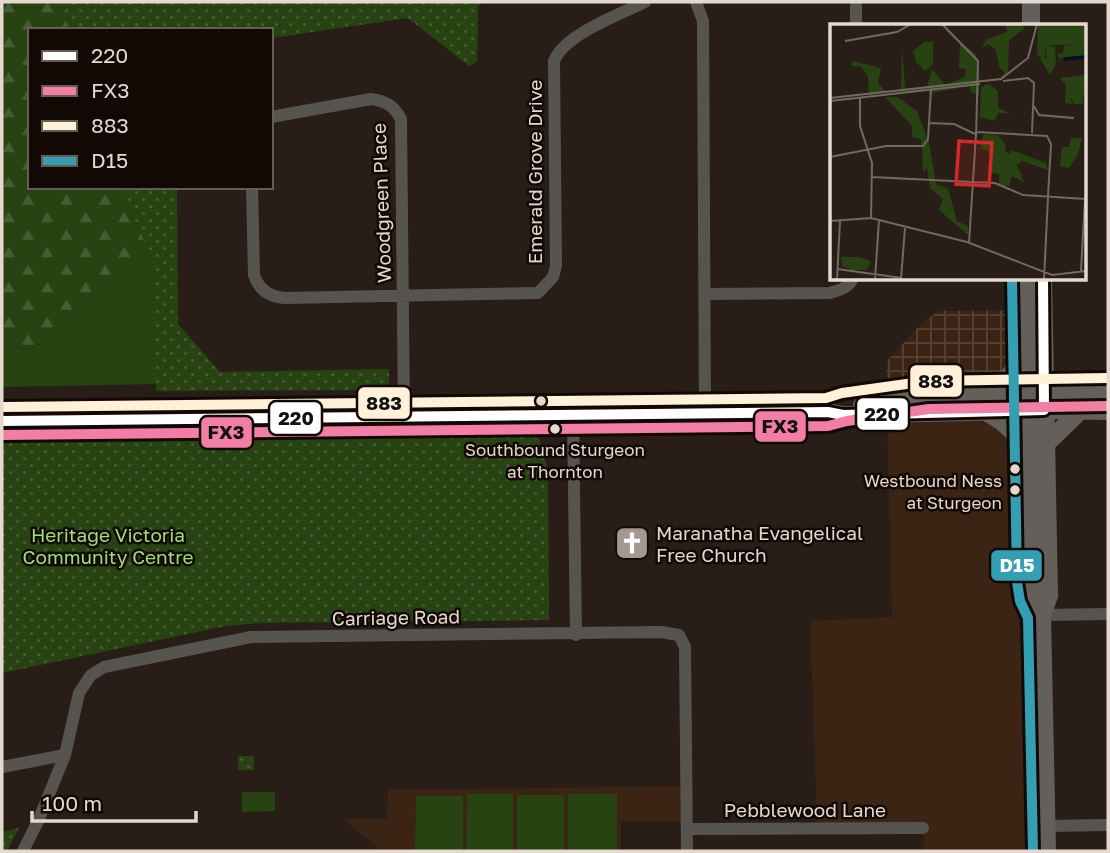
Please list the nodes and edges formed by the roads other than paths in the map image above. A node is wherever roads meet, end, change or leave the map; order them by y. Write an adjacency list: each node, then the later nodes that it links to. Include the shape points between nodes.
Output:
1 (645, 2): 13 (street, Emerald Grove Drive, via 571,40 554,61 556,267 547,286 526,295)
2 (696, 2): 12 (street, via 704,21)
3 (856, 2): 5 (street)
4 (1031, 2): 6 (main road)
5 (856, 24)
6 (1031, 24)
7 (273, 117): 13 (street, Woodgreen Place, via 372,99 398,113 402,130)
8 (252, 189): 13 (street, Woodgreen Place, via 254,275 269,295)
9 (852, 280): 12 (street, via 830,293)
10 (1026, 280): 14 (main road)
11 (1043, 280): 17 (main road)
12 (705, 294): 22 (street)
13 (403, 297): 24 (street, Woodgreen Place)
14 (1026, 353): 15 (main road, via 1010,375); 17 (main road)
15 (985, 392): 17 (main road); 21 (main road, via 928,395)
16 (1108, 392): 17 (main road)
17 (1035, 402): 18 (main road); 19 (main road); 26 (main road)
18 (985, 411): 21 (main road); 26 (main road)
19 (1080, 411): 20 (main road); 26 (main road)
20 (1108, 411)
21 (828, 412): 22 (main road)
22 (705, 414): 23 (main road)
23 (573, 416): 24 (main road); 29 (street)
24 (404, 418): 25 (main road)
25 (2, 421)
26 (1037, 445): 28 (main road, via 1031,582)
27 (1108, 614): 28 (street)
28 (1042, 615): 33 (main road)
29 (576, 635): 30 (street, Carriage Road, via 251,637 104,667 91,675 79,693); 35 (street, Carriage Road, via 670,633 683,640)
30 (65, 755): 31 (street); 36 (street, Carriage Road)
31 (2, 767)
32 (1108, 825): 33 (street)
33 (1046, 826): 38 (main road)
34 (923, 828): 35 (street, Pebblewood Lane)
35 (687, 830): 37 (street, Carriage Road)
36 (23, 851)
37 (687, 851)
38 (1046, 851)

